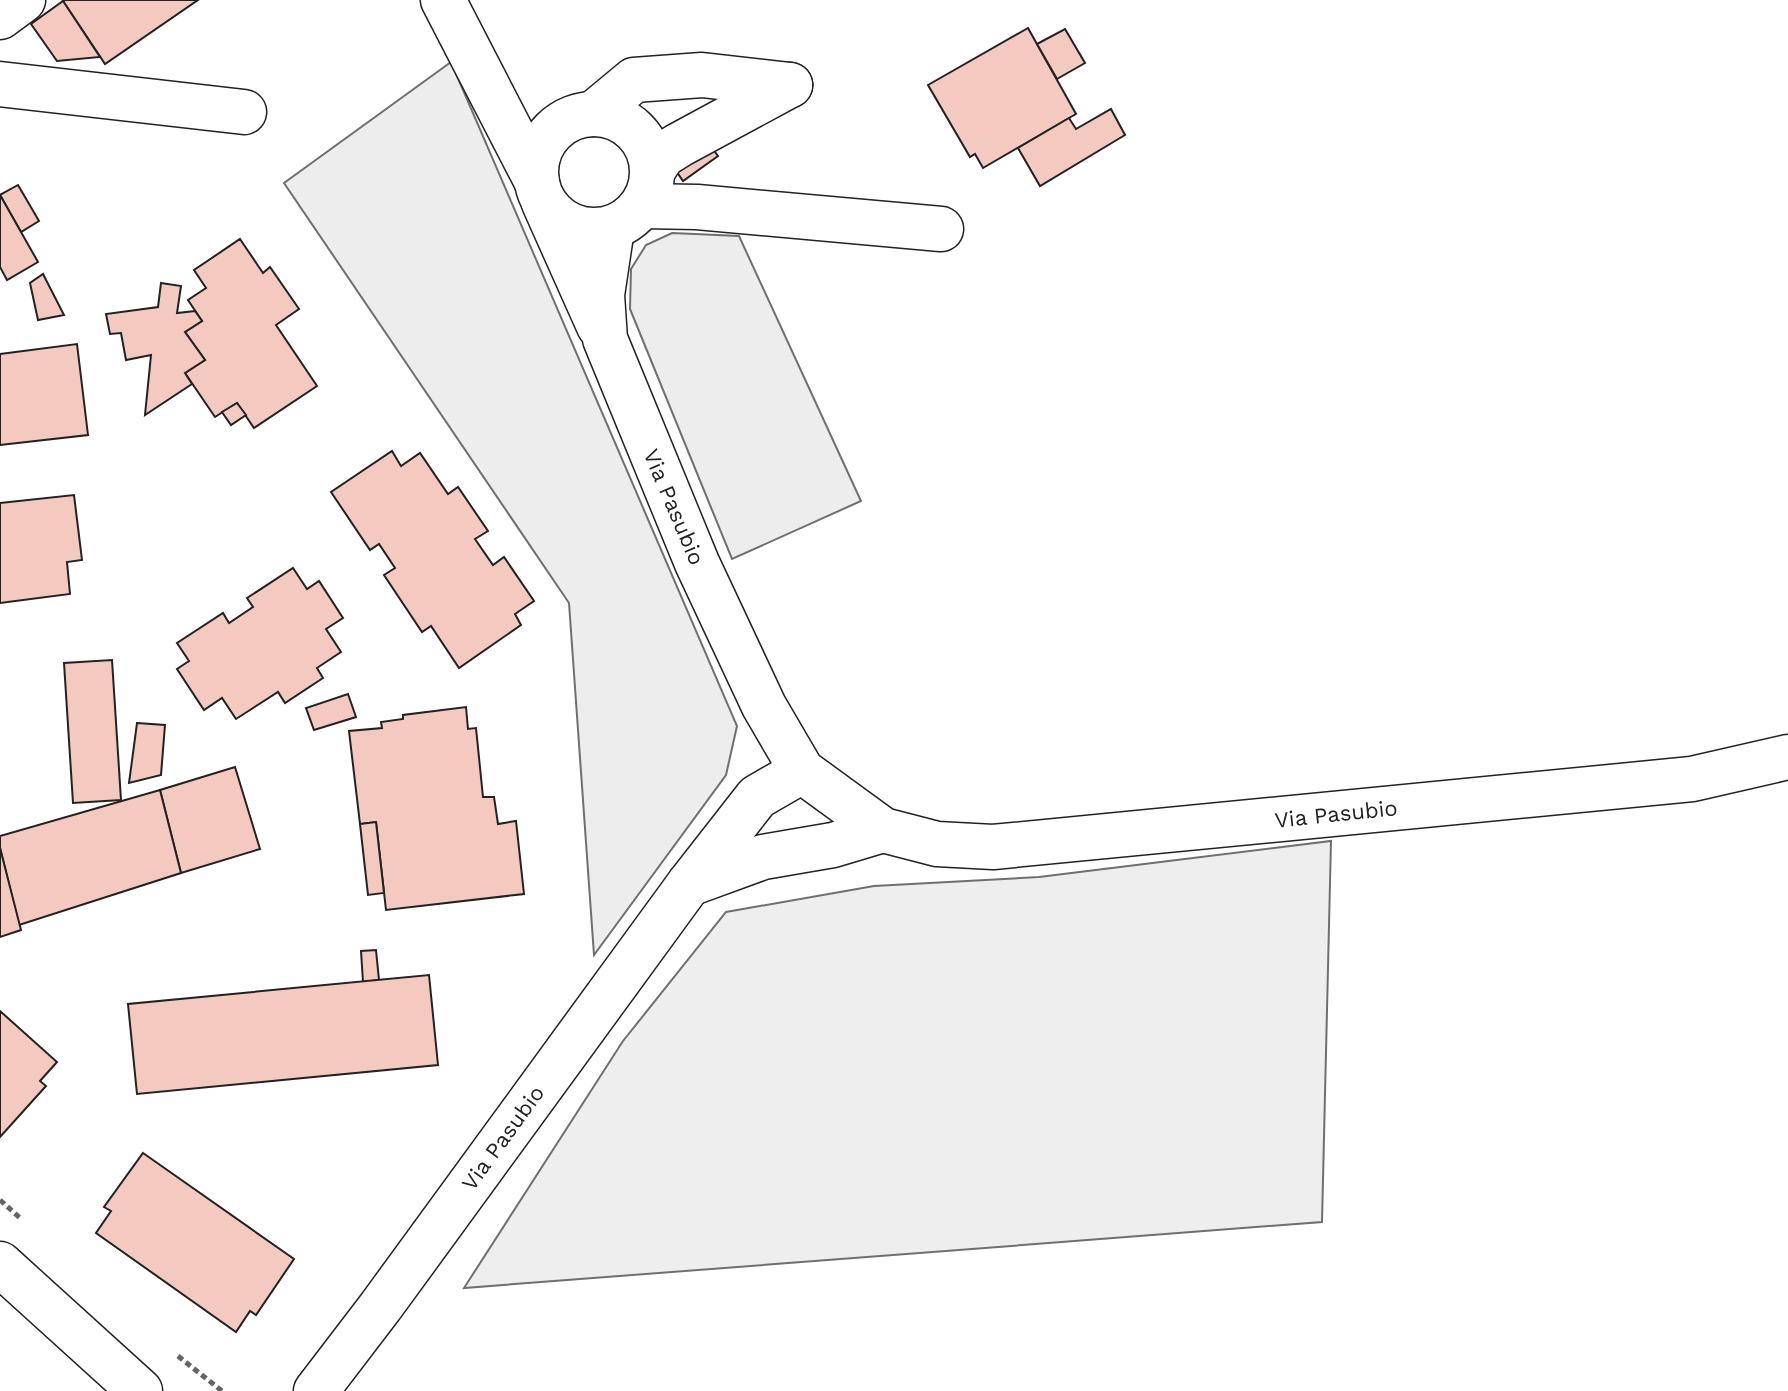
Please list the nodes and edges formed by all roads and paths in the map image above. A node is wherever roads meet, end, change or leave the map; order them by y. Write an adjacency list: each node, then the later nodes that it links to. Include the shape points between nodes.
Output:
1 (23, 0): 3 (street)
2 (443, 0): 7 (street)
3 (0, 17)
4 (0, 84): 5 (street)
5 (244, 112)
6 (593, 114): 7 (street, via 565,122 544,143 537,162); 8 (street, via 628,124 649,153); 8 (street, via 634,80 702,75 790,85 663,155)
7 (540, 192): 8 (street, via 556,216 593,231); 10 (street)
8 (636, 202): 9 (street); 10 (street, Via Pasubio, via 602,295)
9 (941, 229)
10 (605, 339): 12 (street, Via Pasubio, via 697,563 764,706)
11 (1788, 757): 13 (street, Via Pasubio, via 1692,779 993,847 937,844)
12 (802, 771): 13 (street, Via Pasubio); 14 (street, Via Pasubio, via 757,797)
13 (883, 830): 14 (street, via 763,857)
14 (689, 884): 17 (street, Via Pasubio)
15 (0, 1264): 16 (street)
16 (140, 1391)
17 (316, 1391)

